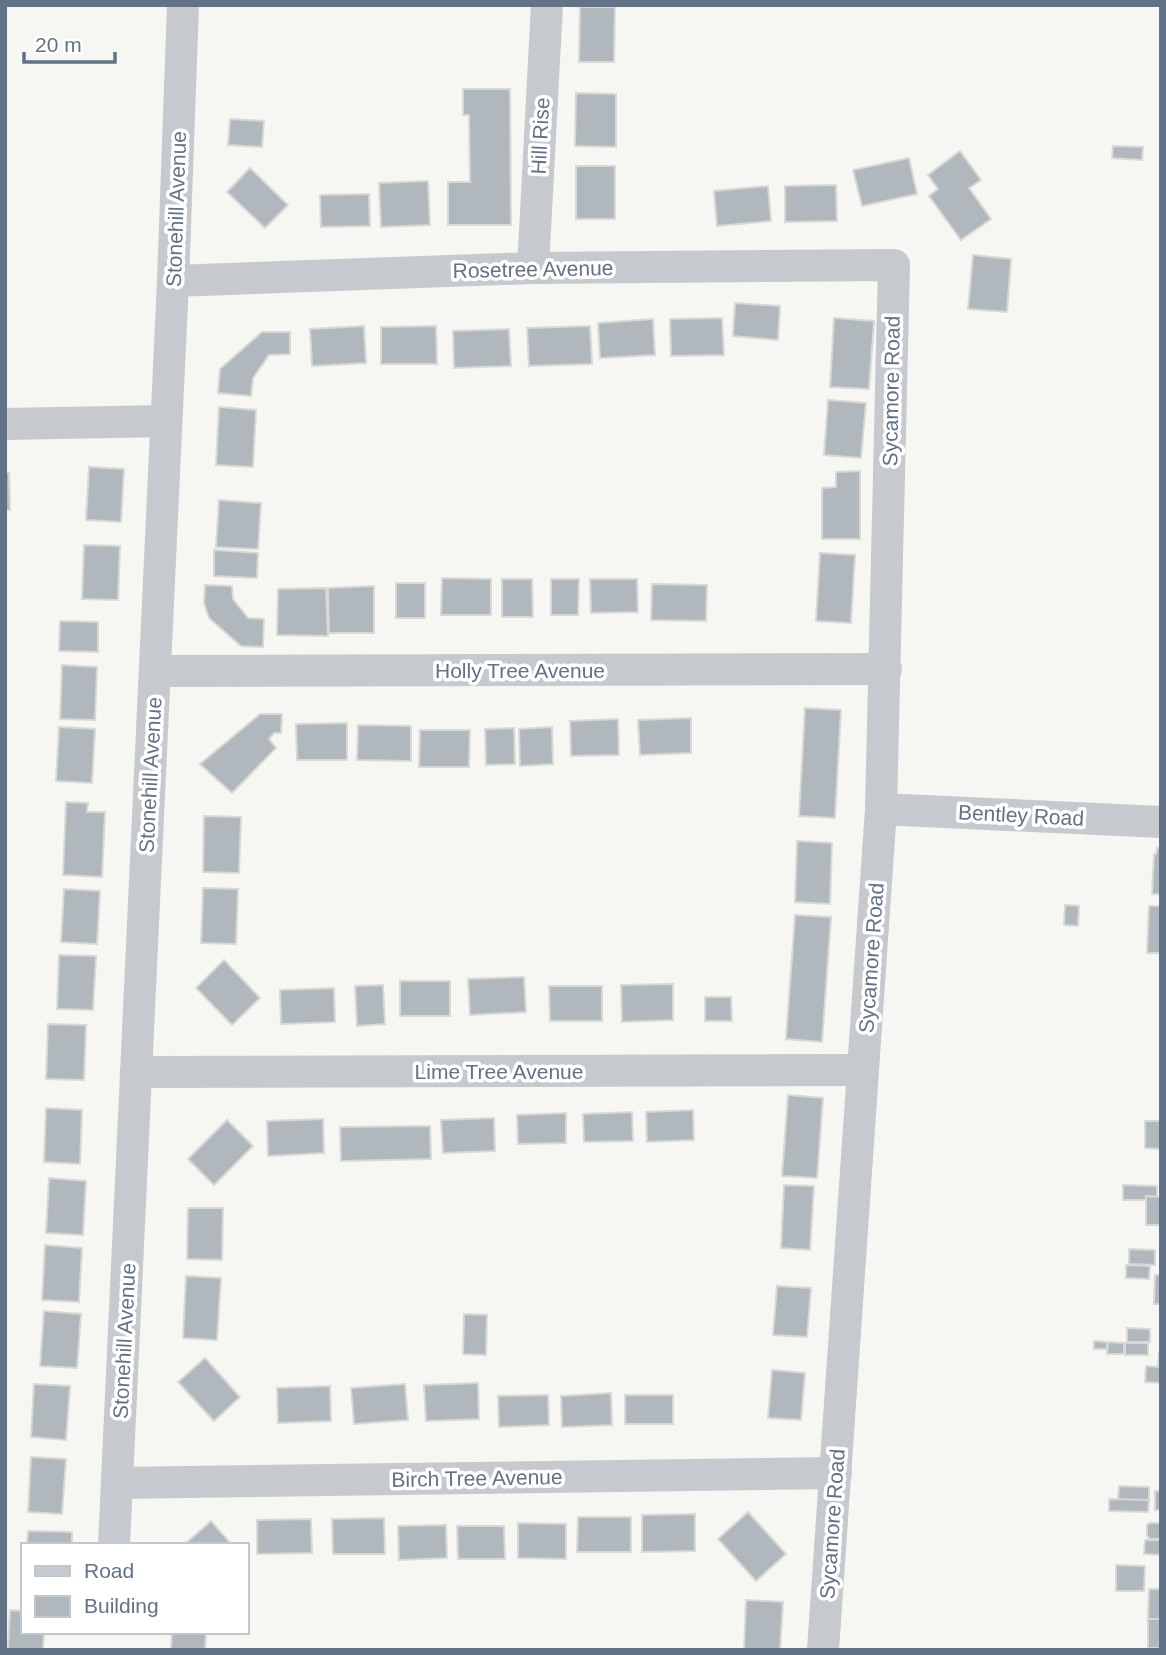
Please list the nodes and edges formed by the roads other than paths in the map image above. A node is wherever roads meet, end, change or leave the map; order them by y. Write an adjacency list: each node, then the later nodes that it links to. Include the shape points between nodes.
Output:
1 (183, 5): 5 (street, Stonehill Avenue)
2 (547, 5): 4 (street, Hill Rise)
3 (894, 265): 4 (street, Rosetree Avenue); 8 (street, Sycamore Road)
4 (533, 268): 5 (street, Rosetree Avenue)
5 (173, 281): 6 (street, Stonehill Avenue)
6 (166, 421): 7 (street); 9 (street, Stonehill Avenue)
7 (5, 424)
8 (886, 669): 9 (street, Holly Tree Avenue); 10 (street, Sycamore Road)
9 (155, 671): 13 (street, Stonehill Avenue)
10 (881, 808): 11 (street, Bentley Road); 12 (street, Sycamore Road)
11 (1161, 822)
12 (862, 1070): 13 (street, Lime Tree Avenue); 14 (street, Sycamore Road)
13 (136, 1072): 15 (street, Stonehill Avenue)
14 (836, 1473): 15 (street, Birch Tree Avenue); 17 (street, Sycamore Road)
15 (117, 1483): 16 (street, Stonehill Avenue)
16 (114, 1543)
17 (823, 1650)

